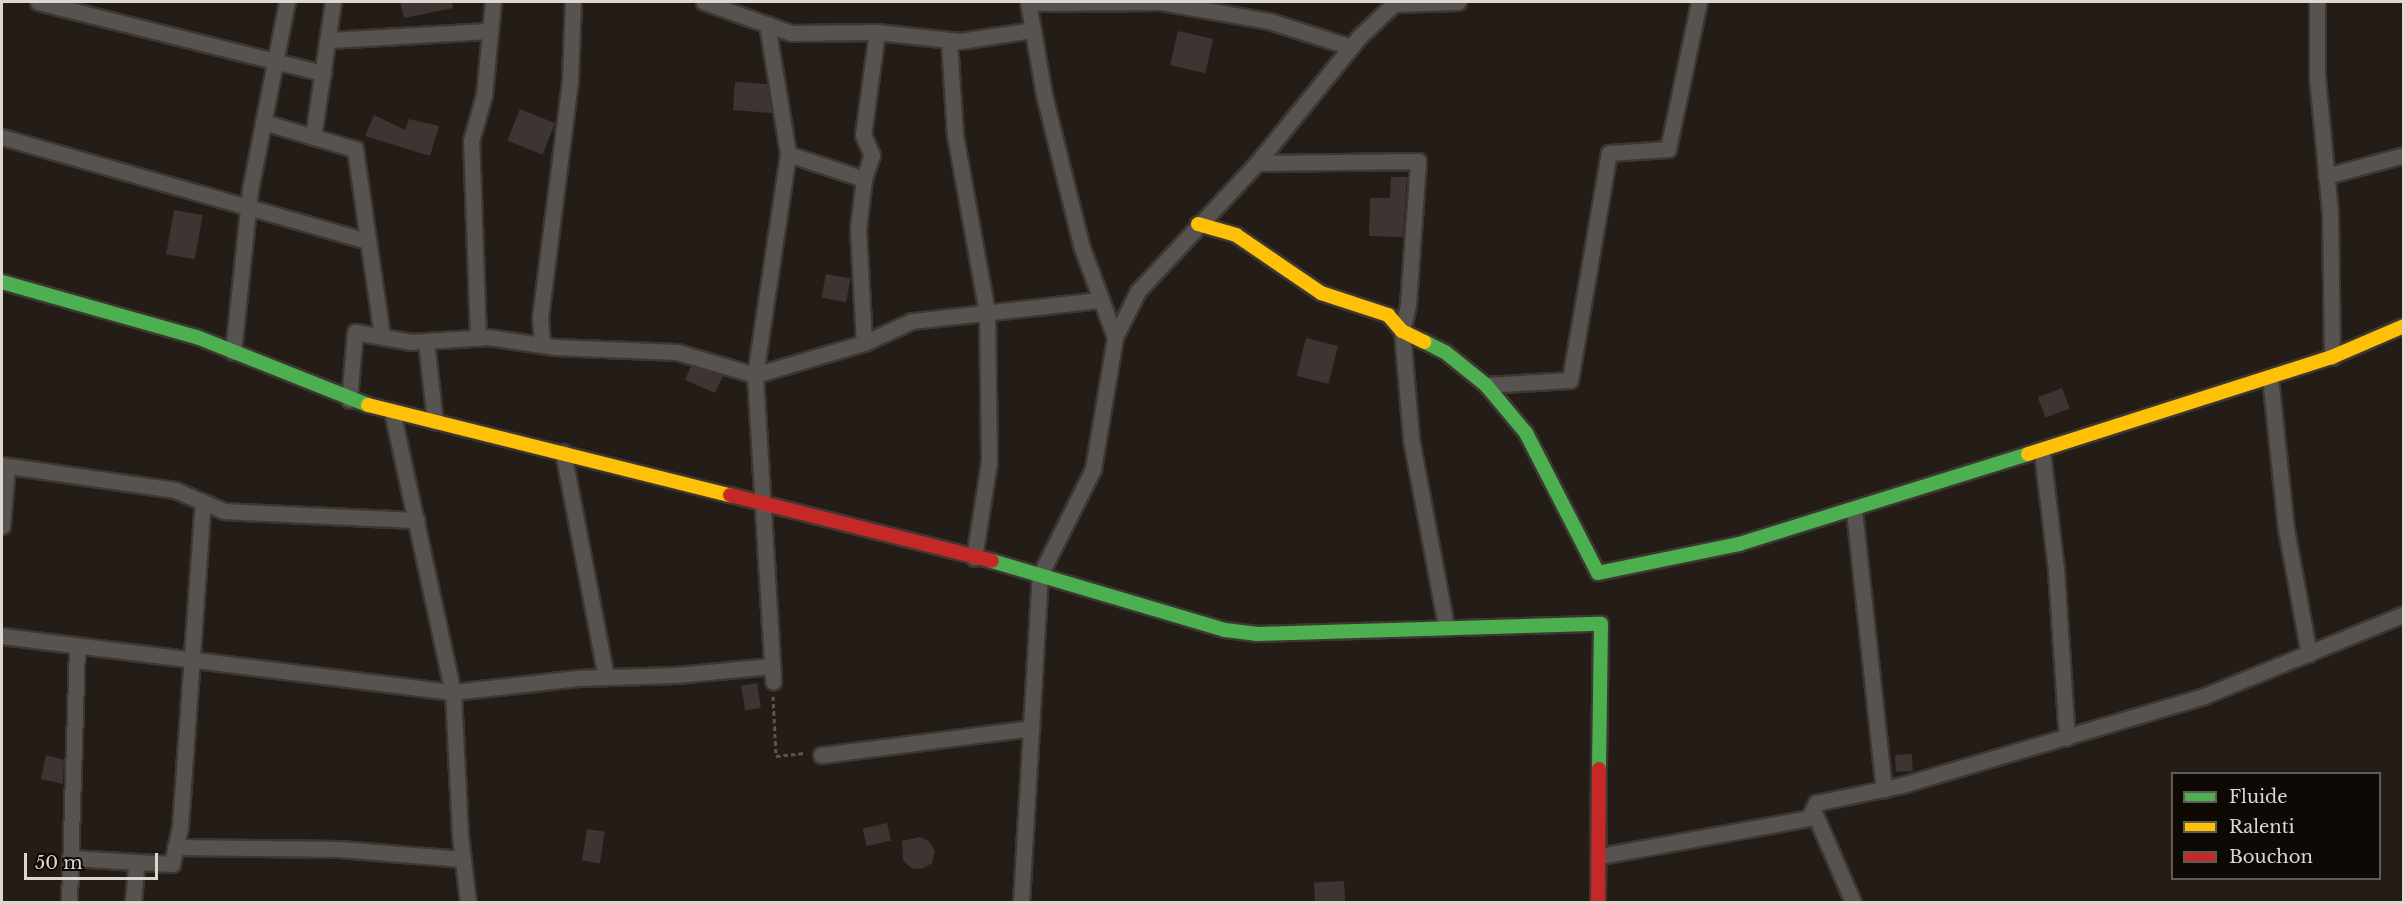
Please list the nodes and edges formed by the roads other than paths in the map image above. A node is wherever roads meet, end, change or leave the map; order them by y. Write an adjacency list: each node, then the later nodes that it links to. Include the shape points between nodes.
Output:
1 (38, 2): 19 (street)
2 (287, 2): 19 (street)
3 (333, 2): 16 (street)
4 (493, 2): 14 (street)
5 (573, 2): 42 (street, via 570,79 540,318)
6 (704, 2): 12 (street)
7 (1028, 2): 13 (street); 18 (street, via 1161,3 1269,21)
8 (1458, 2): 11 (street)
9 (1699, 2): 47 (street, via 1668,149 1609,153 1570,380)
10 (2317, 2): 27 (street, via 2317,77)
11 (1395, 3): 18 (street)
12 (767, 24): 15 (street, via 791,33); 24 (street)
13 (1033, 30): 17 (street); 33 (street, via 1059,160)
14 (489, 31): 16 (street); 39 (street, via 484,95 471,141)
15 (877, 32): 17 (street); 28 (street, via 863,135 873,155)
16 (328, 39): 20 (street)
17 (949, 40): 34 (street, via 955,135)
18 (1351, 47): 26 (street)
19 (276, 59): 20 (street, via 281,65); 21 (street)
20 (323, 73): 23 (street)
21 (263, 123): 23 (street); 29 (street)
22 (2, 137): 29 (street)
23 (313, 137): 31 (street, via 355,149)
24 (788, 154): 28 (street); 45 (street)
25 (2403, 155): 27 (street)
26 (1257, 163): 30 (street); 36 (street, via 1418,161 1408,305)
27 (2326, 176): 44 (street)
28 (864, 179): 41 (street, via 858,229)
29 (250, 207): 31 (street); 43 (street)
30 (1198, 224): 36 (street, via 1236,235 1321,293 1388,315); 38 (street, via 1138,291)
31 (368, 241): 37 (street)
32 (2, 282): 43 (street, via 197,337)
33 (1099, 300): 34 (street); 38 (street)
34 (987, 313): 41 (street, via 912,321); 59 (street, via 989,462)
35 (2403, 326): 44 (street)
36 (1401, 331): 47 (street, via 1445,352); 62 (street, via 1411,439)
37 (382, 336): 40 (street); 48 (street, via 355,332)
38 (1115, 337): 60 (street, via 1093,469)
39 (478, 338): 40 (street); 42 (street)
40 (426, 341): 50 (street)
41 (864, 343): 45 (street)
42 (542, 345): 45 (street, via 677,352)
43 (233, 352): 48 (street)
44 (2332, 357): 46 (street)
45 (755, 375): 54 (street)
46 (2270, 377): 52 (street); 65 (street, via 2286,529)
47 (1486, 385): 56 (street, via 1526,433 1598,573 1740,544)
48 (349, 400): 49 (street)
49 (392, 411): 50 (street); 57 (street)
50 (435, 422): 51 (street)
51 (563, 452): 54 (street); 67 (street)
52 (2042, 452): 56 (street); 70 (street, via 2056,570)
53 (4, 465): 55 (street, via 175,490); 58 (street)
54 (759, 500): 59 (street); 67 (street, via 772,674)
55 (203, 502): 57 (street, via 224,511); 66 (street)
56 (1854, 510): 72 (street)
57 (417, 520): 68 (street)
58 (2, 526)
59 (974, 558): 60 (street)
60 (1040, 575): 62 (street, via 1225,630 1256,634); 69 (street)
61 (2403, 614): 65 (street)
62 (1446, 626): 75 (street, via 1601,624)
63 (2, 636): 64 (street)
64 (77, 648): 66 (street); 76 (street)
65 (2308, 654): 70 (street, via 2204,696)
66 (191, 660): 68 (street); 74 (street)
67 (606, 677): 68 (street)
68 (453, 692): 77 (street)
69 (1031, 728): 71 (street); 82 (street)
70 (2067, 738): 72 (street)
71 (821, 755)
72 (1884, 789): 73 (street, via 1816,803)
73 (1813, 810): 75 (street, via 1809,818); 84 (street)
74 (175, 847): 77 (street, via 339,849); 78 (street, via 172,864)
75 (1600, 856): 83 (street)
76 (71, 858): 78 (street); 79 (street)
77 (463, 859): 81 (street)
78 (136, 864): 80 (street)
79 (69, 903)
80 (133, 903)
81 (468, 903)
82 (1021, 903)
83 (1598, 903)
84 (1853, 903)

